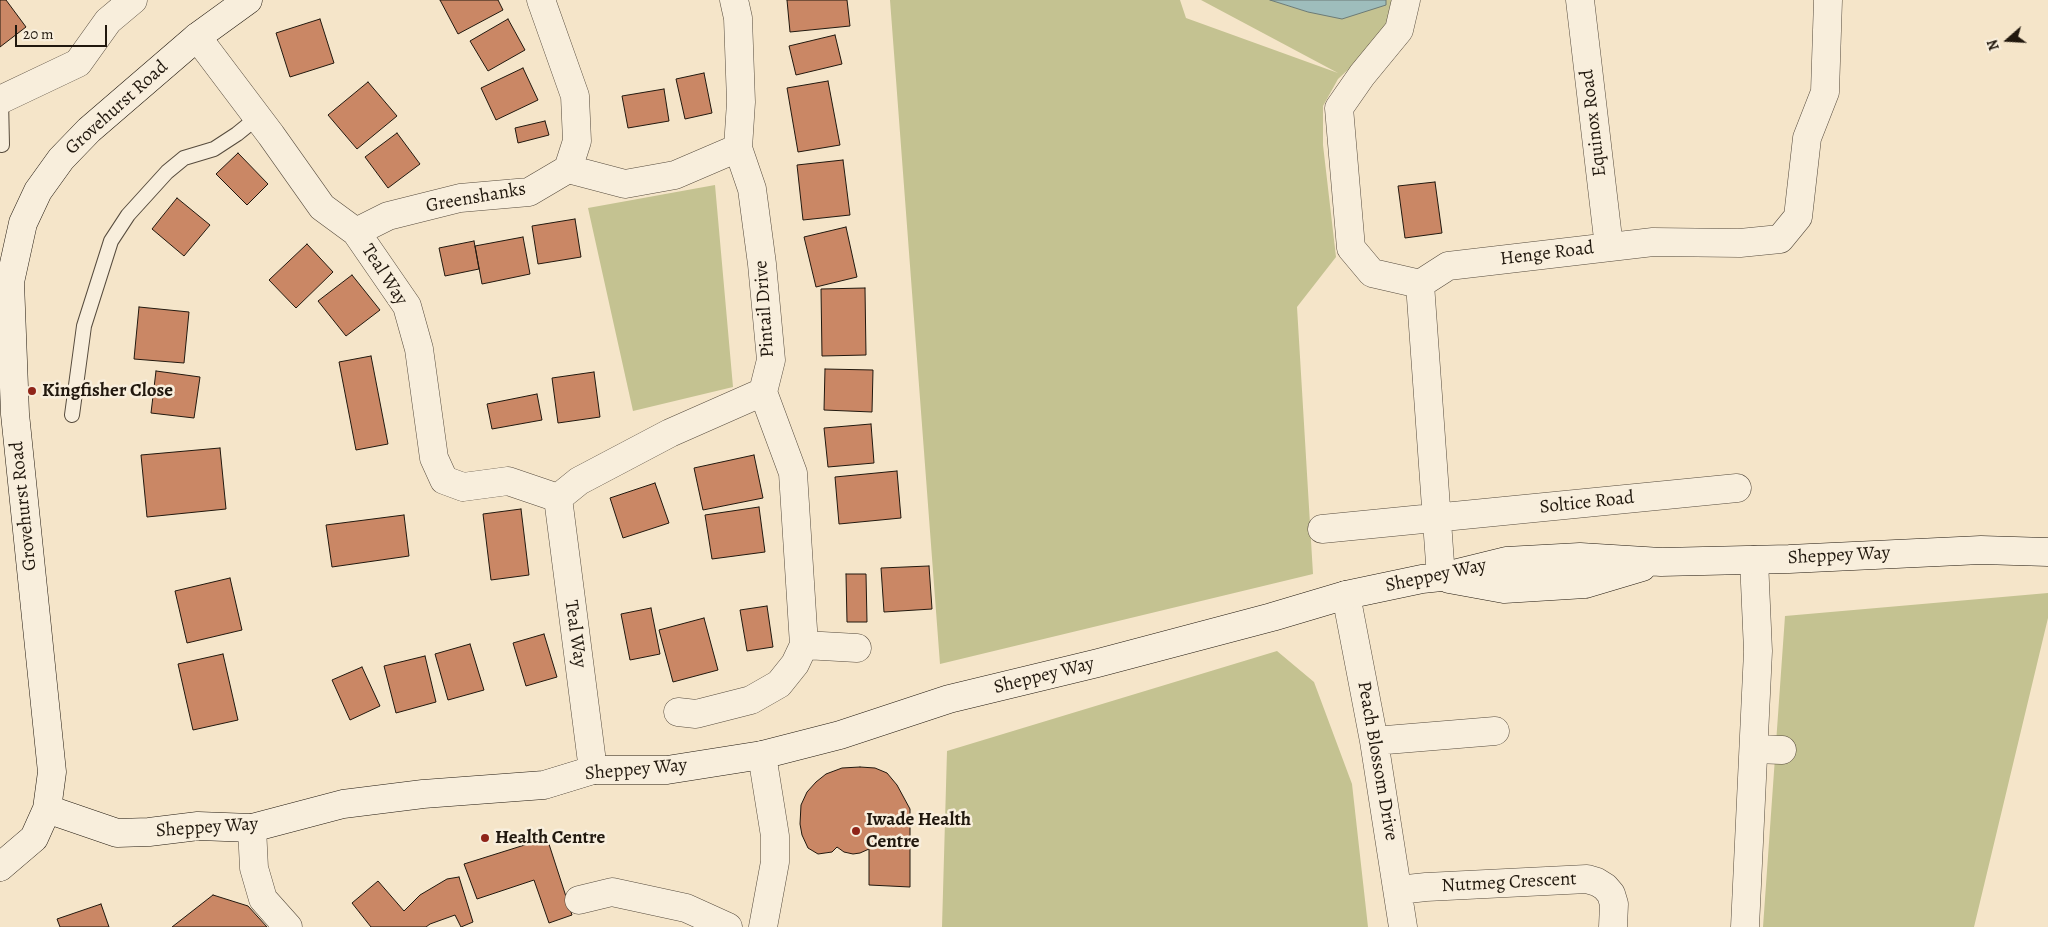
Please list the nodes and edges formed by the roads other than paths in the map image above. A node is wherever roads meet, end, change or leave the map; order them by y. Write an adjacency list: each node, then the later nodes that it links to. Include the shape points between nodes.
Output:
1 (133, 0): 9 (street, via 108,21 78,63)
2 (248, 0): 8 (street, Grovehurst Road)
3 (541, 0): 13 (street, via 575,96 577,141)
4 (734, 0): 12 (street, Pintail Drive, via 738,18 741,102)
5 (1406, 0): 17 (street, via 1399,30 1339,108 1351,248 1372,273)
6 (1580, 0): 15 (street, Equinox Road)
7 (1828, 0): 15 (street, Henge Road, via 1824,92 1807,138 1798,217 1780,240 1653,242)
8 (197, 37): 10 (street, Teal Way); 16 (street, Grovehurst Road, via 89,130 61,160 38,191 23,224)
9 (1, 100): 11 (lane)
10 (258, 117): 14 (street, Teal Way, via 322,207); 19 (lane, via 214,149 184,158 167,172 111,241 84,326)
11 (2, 145)
12 (738, 148): 13 (street, via 675,175 625,184); 18 (street, Pintail Drive, via 752,189 762,264 771,360)
13 (568, 169): 14 (street, Greenshanks, via 529,192 460,198 388,216)
14 (356, 232): 21 (street, Teal Way, via 407,306 419,349 434,458 444,480 463,487 508,480)
15 (1609, 247): 17 (street, Henge Road, via 1448,266)
16 (5, 282): 37 (street, Grovehurst Road, via 15,414 52,772)
17 (1420, 284): 22 (street)
18 (763, 392): 21 (street, via 670,433 579,481); 28 (street, via 793,473)
19 (72, 415)
20 (1737, 488): 22 (street, Soltice Road)
21 (558, 498): 36 (street, Teal Way)
22 (1438, 518): 23 (street, Soltice Road); 26 (street)
23 (1322, 529)
24 (2048, 552): 25 (street, Sheppey Way, via 1980,550)
25 (1754, 560): 26 (street, Sheppey Way, via 1661,562 1585,584 1504,589); 33 (street, via 1758,651)
26 (1440, 577): 27 (street, Sheppey Way)
27 (1346, 595): 32 (street, Peach Blossom Drive); 35 (street, Sheppey Way, via 1098,663 949,699 840,735)
28 (804, 644): 29 (street); 30 (street, via 779,684 751,700 696,714)
29 (857, 648)
30 (678, 712)
31 (1495, 731): 32 (street)
32 (1374, 741): 40 (street, Peach Blossom Drive)
33 (1754, 749): 34 (street); 47 (street)
34 (1782, 750)
35 (762, 755): 36 (street, Sheppey Way, via 667,770); 44 (street, via 776,862)
36 (593, 770): 38 (street, Sheppey Way, via 544,785 343,804)
37 (47, 809): 38 (street, Sheppey Way, via 117,833 198,826); 39 (street, Grovehurst Road, via 34,838)
38 (252, 828): 42 (street, via 254,868 263,899)
39 (0, 866)
40 (1398, 890): 45 (street, Peach Blossom Drive); 46 (street, Nutmeg Crescent, via 1587,879 1605,887 1610,894 1614,904)
41 (579, 900): 43 (street, via 612,892 686,908)
42 (288, 927)
43 (728, 927)
44 (763, 927)
45 (1403, 927)
46 (1613, 927)
47 (1745, 927)

